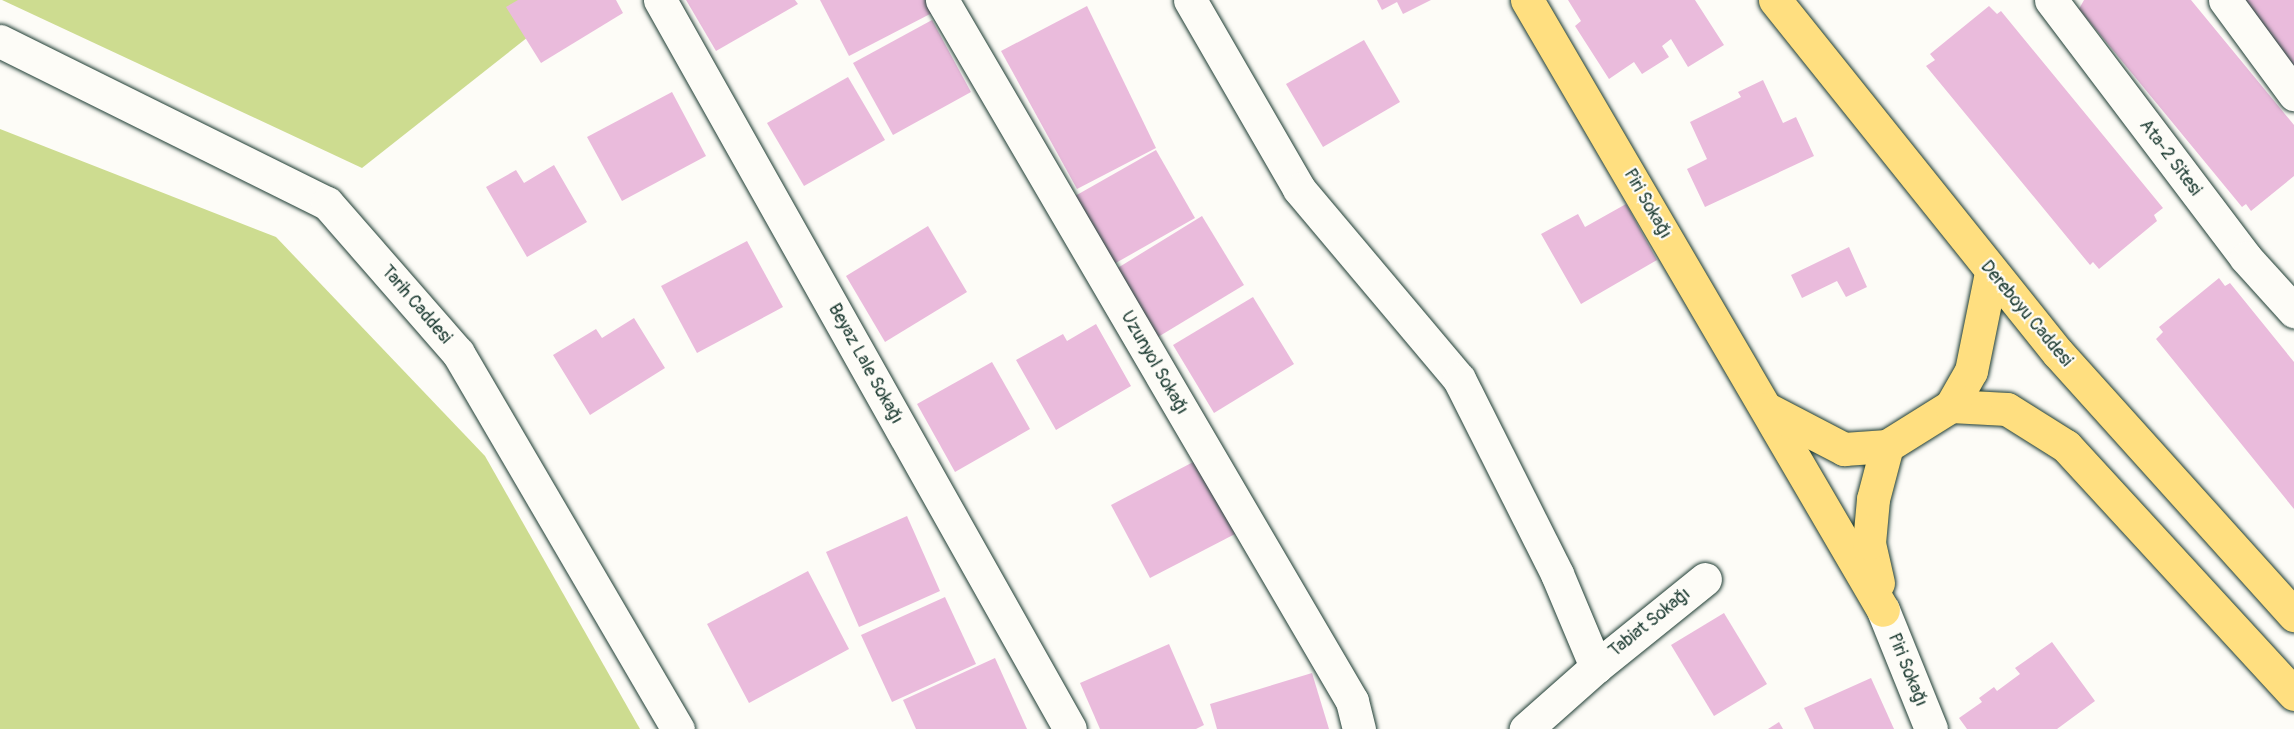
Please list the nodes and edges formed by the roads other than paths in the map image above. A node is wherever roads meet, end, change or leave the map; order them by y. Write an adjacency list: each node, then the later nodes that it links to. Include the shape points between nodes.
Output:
1 (660, 0): 21 (street, Beyaz Lale Sokağı)
2 (942, 0): 22 (street, Uzunyol Sokağı, via 1352,701)
3 (1190, 0): 18 (street, via 1299,189 1459,379 1557,574)
4 (1527, 0): 13 (main road, Piri Sokağı)
5 (1775, 0): 10 (main road, Dereboyu Caddesi)
6 (2051, 0): 11 (street, Ata-2 Sitesi, via 2246,258)
7 (2225, 0): 9 (street)
8 (0, 41): 20 (street, Tarih Caddesi, via 327,203 458,353)
9 (2294, 94)
10 (1991, 273): 12 (main road, via 1971,370); 17 (main road, Dereboyu Caddesi)
11 (2294, 311)
12 (1951, 406): 14 (main road); 19 (main road, via 2007,409 2066,446)
13 (1767, 409): 14 (main road, via 1844,448); 16 (main road, Piri Sokağı)
14 (1887, 446): 16 (main road, via 1873,499 1869,543)
15 (1704, 579): 18 (street, Tabiat Sokağı)
16 (1883, 610): 24 (street, Piri Sokağı)
17 (2294, 615)
18 (1596, 667): 23 (street, Tabiat Sokağı)
19 (2294, 694)
20 (678, 729)
21 (1070, 729)
22 (1359, 729)
23 (1526, 729)
24 (1931, 729)

